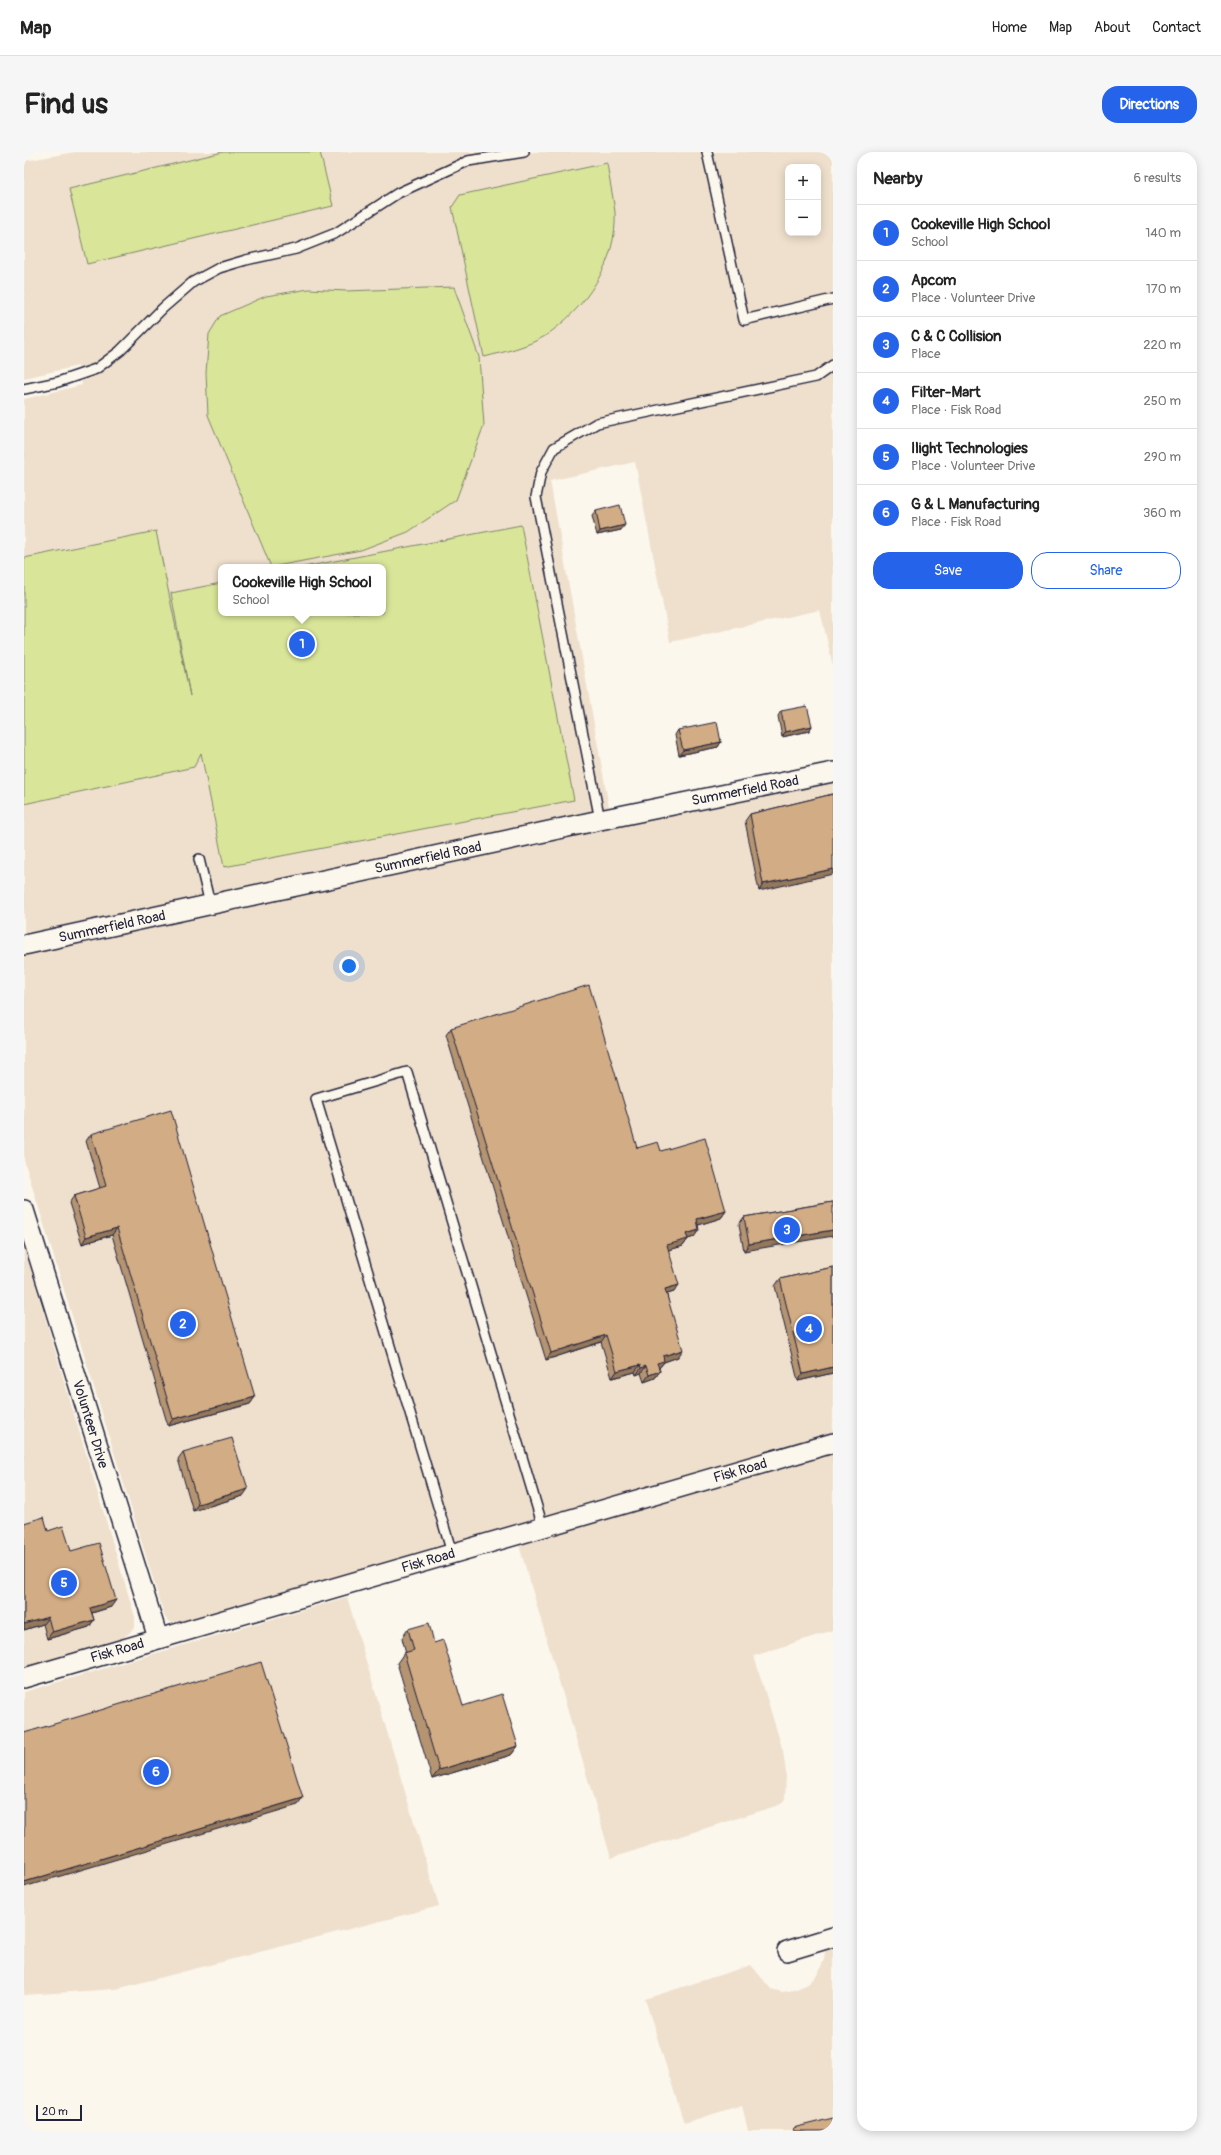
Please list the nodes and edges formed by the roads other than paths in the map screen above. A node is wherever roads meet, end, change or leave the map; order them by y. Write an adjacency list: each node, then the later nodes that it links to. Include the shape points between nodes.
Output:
1 (524, 152): 7 (lane, via 468,162 398,193 336,233 296,249 219,268 193,282 120,351 96,369 58,382)
2 (707, 152): 3 (lane, via 744,320)
3 (833, 299)
4 (833, 365): 6 (lane)
5 (833, 374): 6 (lane)
6 (816, 377): 9 (lane, via 597,423 554,448 541,472 536,497)
7 (24, 389)
8 (833, 772): 9 (street, Summerfield Road)
9 (600, 820): 11 (street, Summerfield Road)
10 (199, 859): 11 (lane)
11 (210, 904): 12 (street, Summerfield Road)
12 (24, 945)
13 (24, 1210): 17 (street, Volunteer Drive)
14 (833, 1443): 15 (street, Fisk Road)
15 (543, 1527): 16 (street, Fisk Road); 16 (lane, via 407,1072 316,1099)
16 (452, 1553): 17 (street, Fisk Road)
17 (158, 1638): 18 (street, Fisk Road)
18 (24, 1678)
19 (833, 1937): 20 (street)
20 (787, 1951)

